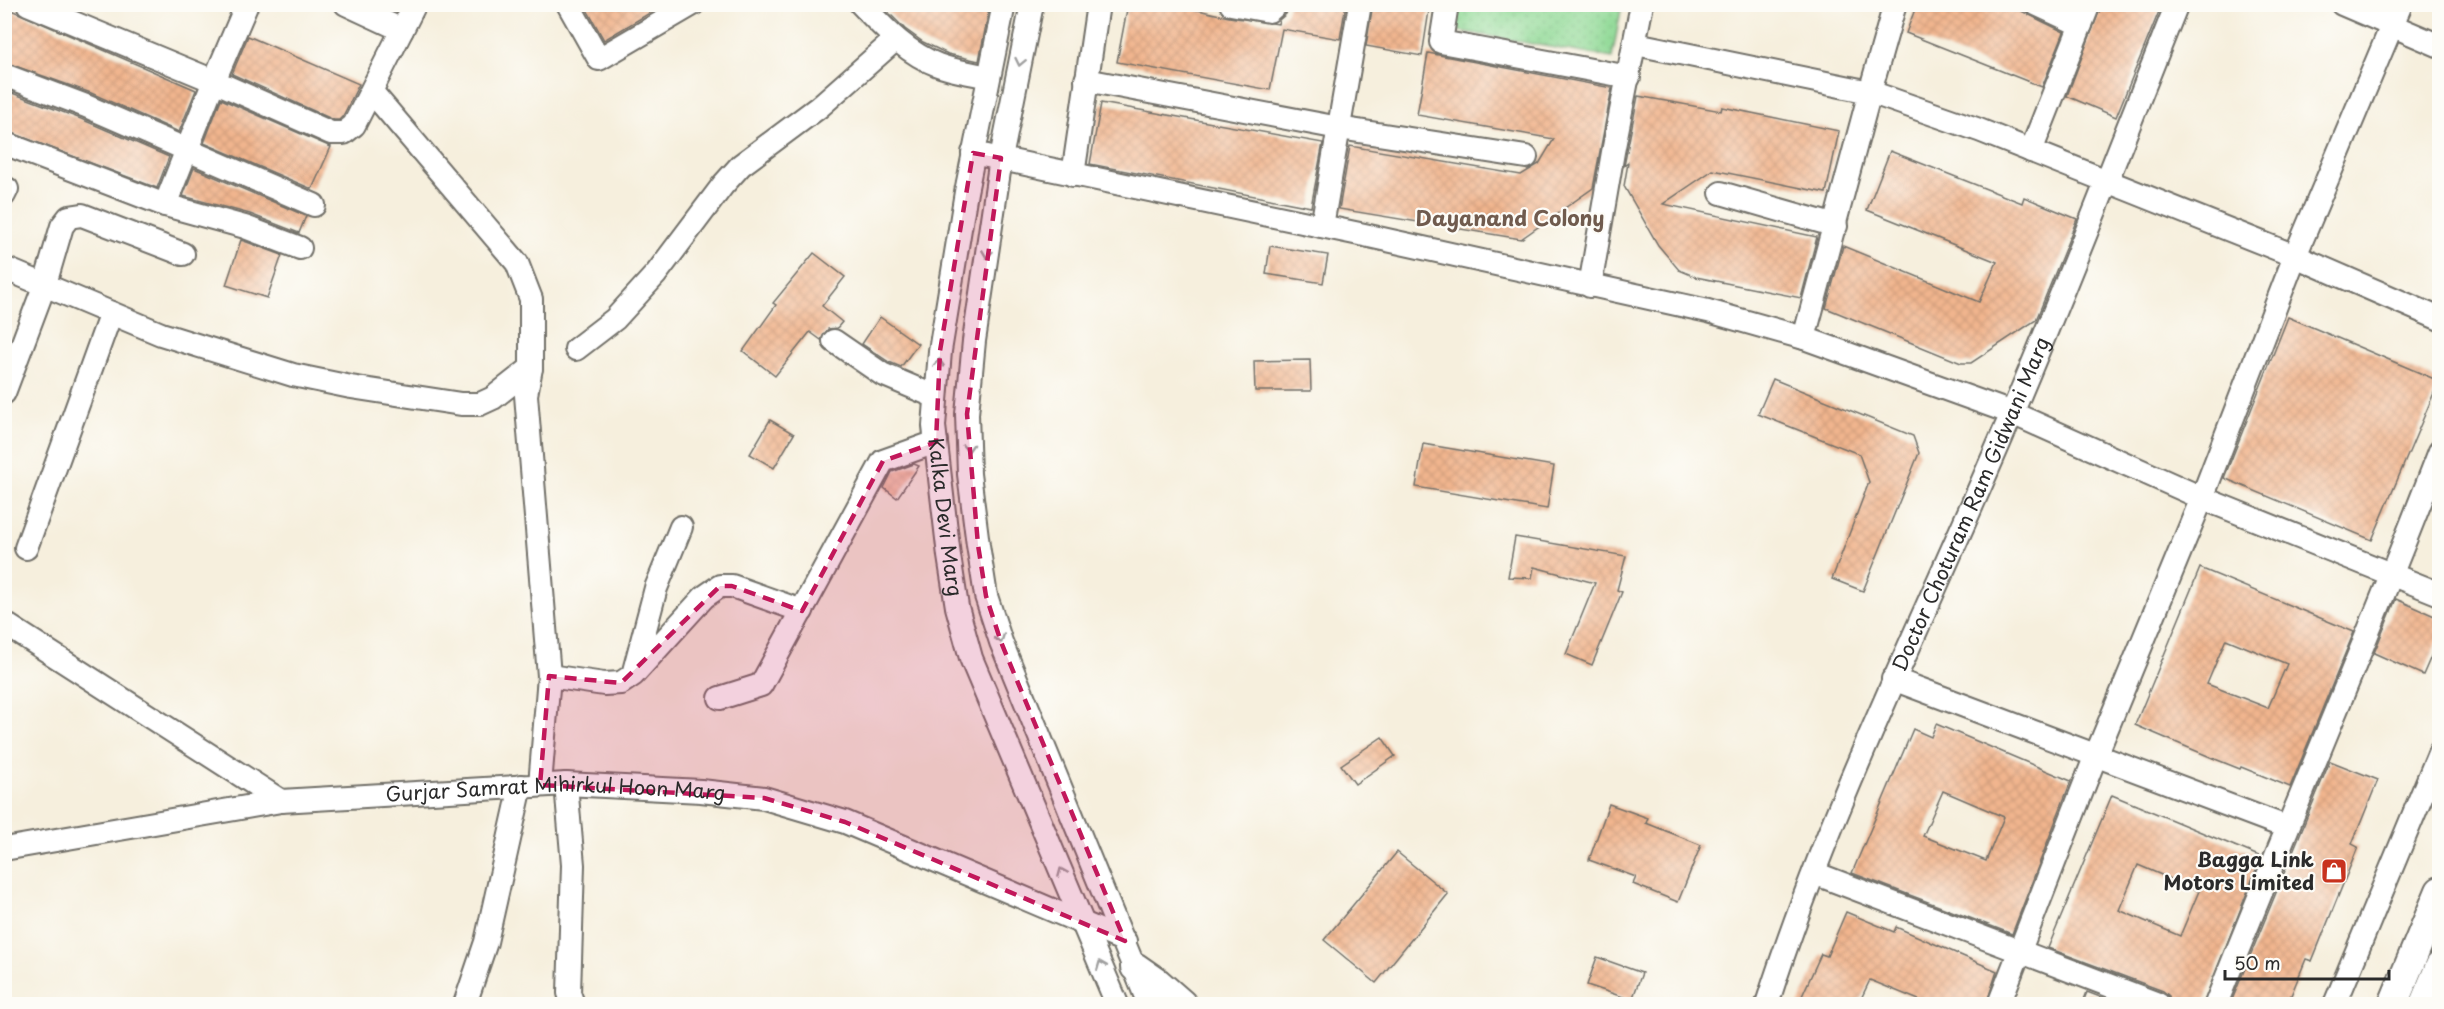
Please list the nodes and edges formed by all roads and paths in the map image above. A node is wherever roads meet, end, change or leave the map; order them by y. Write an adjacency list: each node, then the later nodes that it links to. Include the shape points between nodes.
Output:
1 (28, 4): 31 (street)
2 (247, 4): 31 (street)
3 (346, 4): 23 (street)
4 (415, 4): 23 (street)
5 (568, 4): 6 (street, via 599,59)
6 (693, 4)
7 (861, 4): 24 (street)
8 (1004, 4): 28 (street, Kalka Devi Marg)
9 (1032, 4): 40 (street, Kalka Devi Marg, one-way to 40)
10 (1098, 4): 30 (street)
11 (1231, 4): 12 (street, via 1269,11)
12 (1277, 4)
13 (1360, 4): 34 (street)
14 (1447, 4): 29 (street, via 1440,42)
15 (1642, 4): 25 (street)
16 (1895, 4): 33 (street)
17 (2036, 4): 21 (street)
18 (2177, 4): 42 (street, Doctor Choturam Ram Gidwani Marg)
19 (2342, 4): 22 (street)
20 (2401, 4): 22 (street)
21 (2085, 15): 37 (street)
22 (2393, 26): 26 (street); 50 (street)
23 (402, 30): 32 (street)
24 (896, 39): 28 (street, via 939,66); 58 (street, via 819,107 741,165 656,274 615,319)
25 (1636, 44): 29 (street); 33 (street)
26 (2439, 46)
27 (4, 75): 36 (street)
28 (988, 77): 38 (street, Kalka Devi Marg)
29 (1629, 77): 53 (street)
30 (1086, 80): 34 (street); 41 (street)
31 (214, 81): 32 (street, via 331,133 344,133 354,125); 36 (street)
32 (372, 92): 59 (street, via 517,263 531,299)
33 (1870, 92): 37 (street); 47 (street)
34 (1339, 128): 39 (street); 46 (street)
35 (4, 143): 44 (street)
36 (188, 149): 44 (street); 45 (street)
37 (2031, 151): 42 (street)
38 (973, 153): 40 (street); 61 (street, Kalka Devi Marg, one-way to 38)
39 (1526, 157)
40 (1001, 158): 41 (street); 87 (street, Kalka Devi Marg, one-way to 87, via 967,414 969,474 986,596 1001,642)
41 (1073, 175): 46 (street)
42 (2105, 182): 50 (street); 62 (street, Doctor Choturam Ram Gidwani Marg)
43 (1721, 193): 47 (street)
44 (165, 205): 48 (street, via 245,227)
45 (314, 205)
46 (1322, 226): 53 (street)
47 (1836, 226): 56 (street)
48 (300, 248)
49 (183, 254): 52 (street, via 82,215 69,217 62,226)
50 (2295, 256): 55 (street); 65 (street)
51 (4, 268): 52 (street)
52 (45, 284): 54 (street); 60 (street)
53 (1590, 286): 56 (street, via 1708,311)
54 (111, 313): 59 (street, via 161,334 293,375 460,404 480,404 493,398); 67 (street)
55 (2439, 319)
56 (1804, 338): 62 (street)
57 (834, 340): 61 (street, via 882,374)
58 (576, 349)
59 (531, 368): 73 (street, via 526,395)
60 (4, 393)
61 (936, 397): 63 (street, Kalka Devi Marg)
62 (2012, 413): 65 (street); 74 (street, Doctor Choturam Ram Gidwani Marg)
63 (936, 442): 70 (street, via 883,461); 85 (street, Kalka Devi Marg, one-way to 63, via 971,658 952,577)
64 (2439, 451): 68 (street)
65 (2202, 498): 68 (street); 76 (street)
66 (681, 527): 72 (street, via 656,588)
67 (26, 548)
68 (2392, 577): 69 (street); 81 (street)
69 (2439, 594)
70 (802, 611): 72 (street, via 732,586 720,586 704,597); 75 (street, via 761,685)
71 (4, 624): 80 (street)
72 (633, 675): 73 (street, via 621,683 604,684)
73 (549, 676): 79 (street)
74 (1893, 679): 76 (street); 83 (street, Doctor Choturam Ram Gidwani Marg)
75 (720, 698)
76 (2096, 755): 81 (street); 86 (street)
77 (2438, 762): 98 (street)
78 (566, 784): 79 (street, Gurjar Samrat Mihirkul Hoon Marg); 85 (street, Gurjar Samrat Mihirkul Hoon Marg, via 764,798 845,822); 90 (street, via 573,865 569,993)
79 (531, 786): 80 (street, Gurjar Samrat Mihirkul Hoon Marg); 89 (street)
80 (281, 801): 82 (street, Gurjar Samrat Mihirkul Hoon Marg)
81 (2286, 827): 97 (street)
82 (4, 849)
83 (1814, 873): 86 (street); 94 (street, Doctor Choturam Ram Gidwani Marg)
84 (2439, 891): 99 (main road)
85 (1085, 926): 87 (street, Gurjar Samrat Mihirkul Hoon Marg); 91 (street, Kalka Devi Marg, one-way to 85)
86 (2019, 953): 95 (street); 96 (street)
87 (1130, 954): 92 (street, Kalka Devi Marg); 93 (main road)
88 (2439, 966): 100 (main road)
89 (465, 1005)
90 (573, 1005)
91 (1117, 1005)
92 (1149, 1005)
93 (1182, 1005)
94 (1767, 1005)
95 (1999, 1005)
96 (2158, 1005)
97 (2216, 1005)
98 (2335, 1005)
99 (2393, 1005)
100 (2424, 1005)

